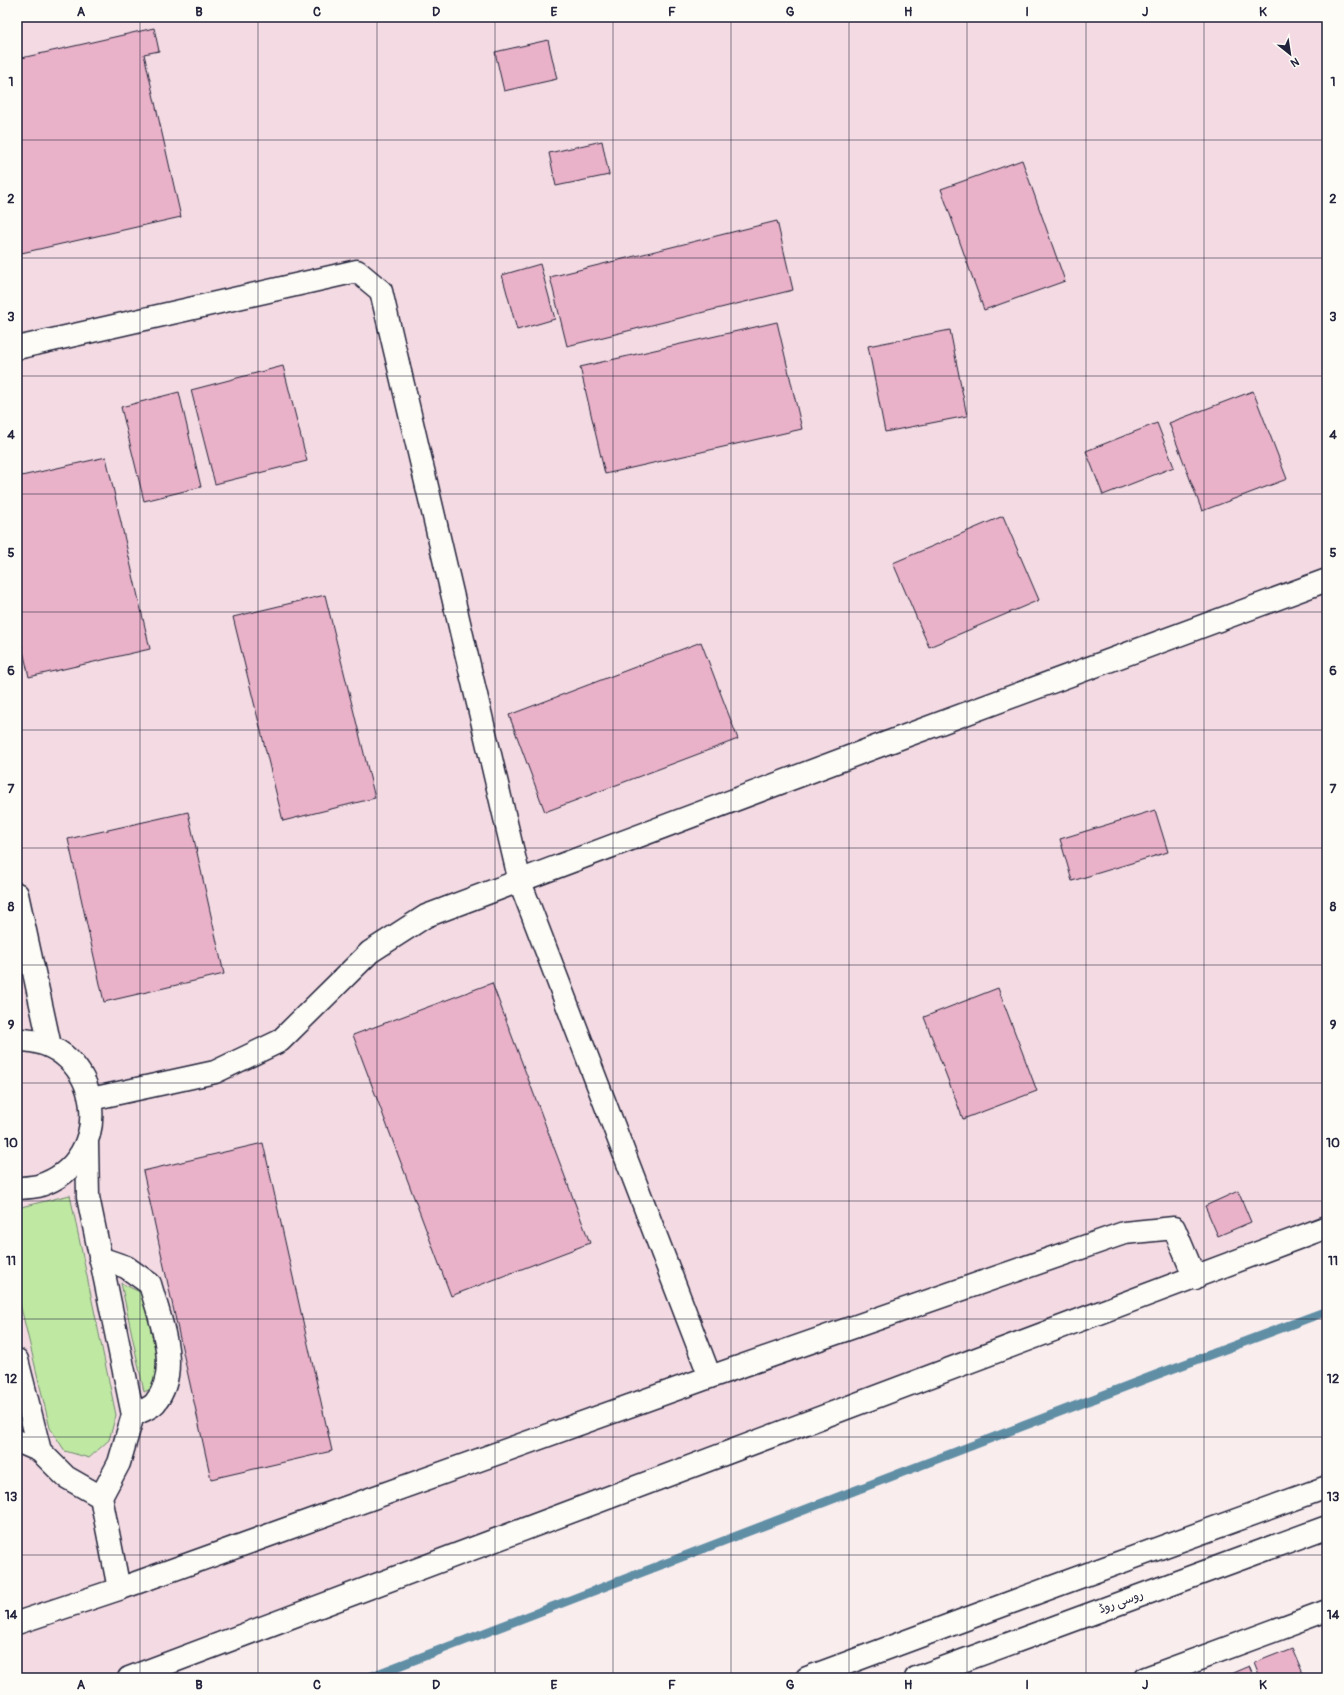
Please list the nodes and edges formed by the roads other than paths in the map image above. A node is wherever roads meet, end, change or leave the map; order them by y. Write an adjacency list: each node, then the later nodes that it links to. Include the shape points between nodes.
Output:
1 (17, 348): 3 (main road, via 357,271 382,291)
2 (1327, 580): 3 (main road, via 888,742)
3 (520, 882): 7 (main road, via 426,916 370,952 280,1041 215,1072); 14 (main road)
4 (17, 894): 6 (main road)
5 (17, 1040): 6 (main road, via 29,1040)
6 (50, 1046): 7 (main road, via 69,1059 83,1077)
7 (91, 1099): 8 (main road, via 92,1121)
8 (87, 1143): 9 (main road, via 75,1161 58,1176 38,1186); 11 (main road, via 88,1198)
9 (17, 1188)
10 (1327, 1227): 12 (main road)
11 (100, 1258): 15 (main road); 15 (main road, via 126,1267 150,1284 169,1356 167,1380 154,1404)
12 (1195, 1278): 14 (main road, via 1174,1228 1124,1233); 24 (main road)
13 (17, 1360): 17 (main road)
14 (710, 1377): 21 (main road)
15 (133, 1415): 19 (main road, via 120,1463)
16 (17, 1441): 17 (main road)
17 (40, 1451): 19 (main road, via 66,1477)
18 (1327, 1487): 25 (main road)
19 (101, 1497): 21 (main road)
20 (1327, 1527): 26 (main road, روسی روڈ)
21 (119, 1589): 23 (main road)
22 (1327, 1611): 27 (main road)
23 (17, 1623)
24 (129, 1678)
25 (807, 1678)
26 (916, 1678)
27 (1146, 1678)

